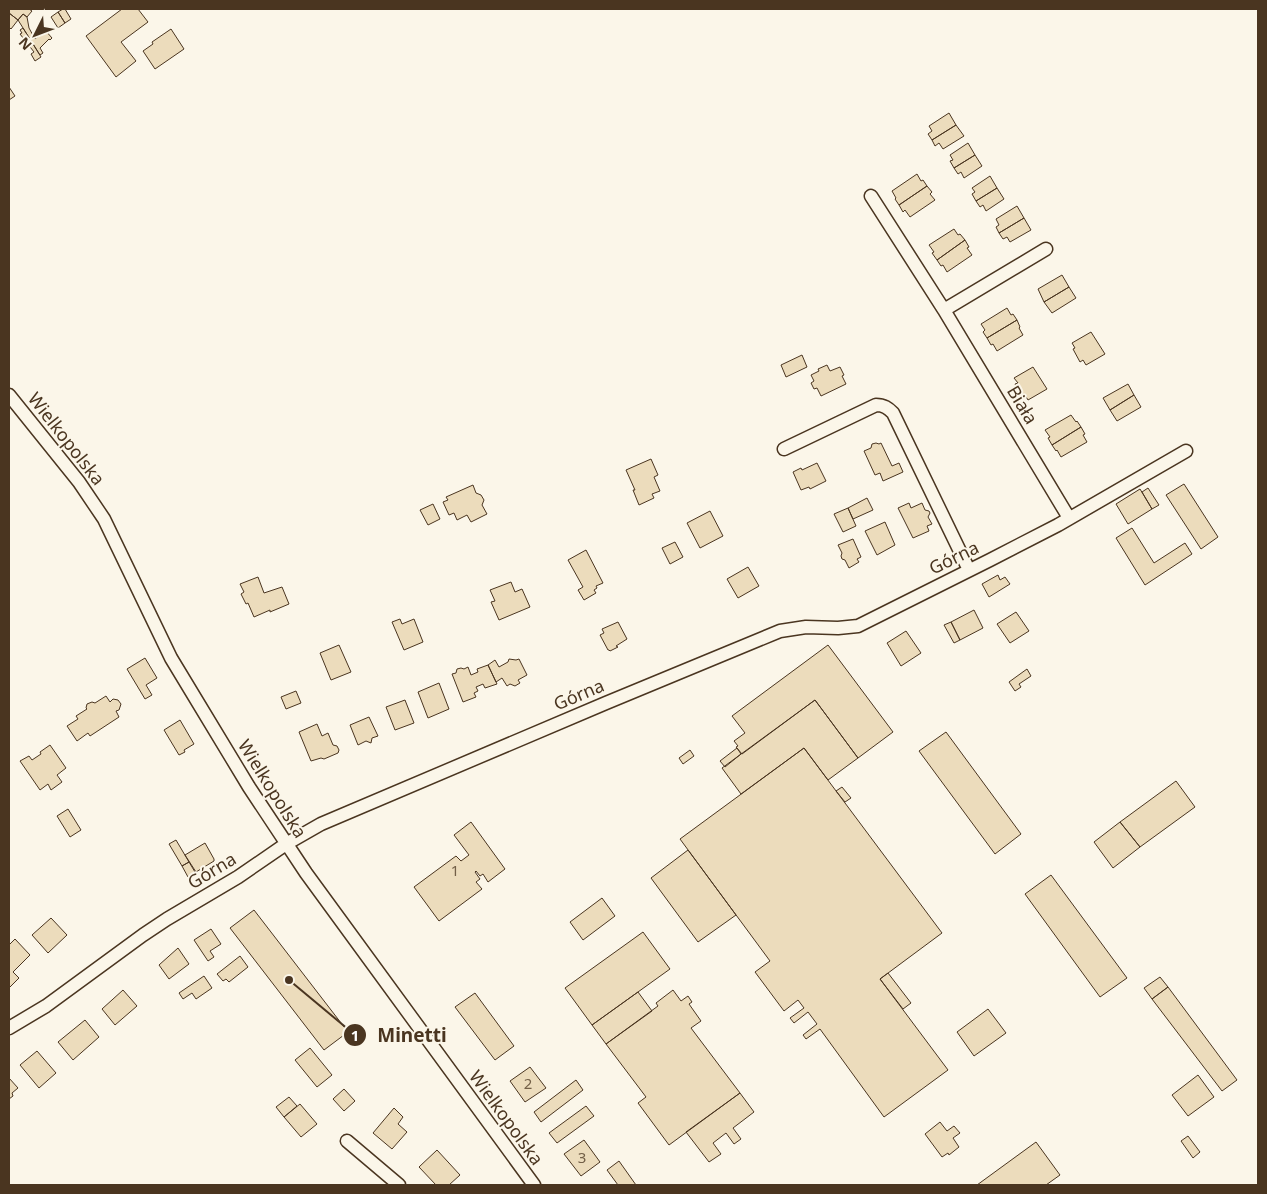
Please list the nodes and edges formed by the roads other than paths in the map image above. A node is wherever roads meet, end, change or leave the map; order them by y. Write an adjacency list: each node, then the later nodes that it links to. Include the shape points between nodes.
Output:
1 (871, 196): 3 (street, Biała)
2 (1046, 249): 3 (street)
3 (944, 310): 7 (street, Biała)
4 (9, 395): 9 (street, Wielkopolska, via 79,482 104,519 171,658)
5 (784, 449): 8 (street, via 876,405 888,408 894,413)
6 (1186, 451): 7 (street, Górna)
7 (1069, 518): 8 (street, Górna)
8 (969, 570): 9 (street, Górna, via 858,626 780,631 321,824)
9 (286, 844): 10 (street, Górna, via 238,878 159,924 46,1006); 13 (street, Wielkopolska)
10 (9, 1028)
11 (347, 1141): 12 (street)
12 (399, 1185)
13 (534, 1185)

